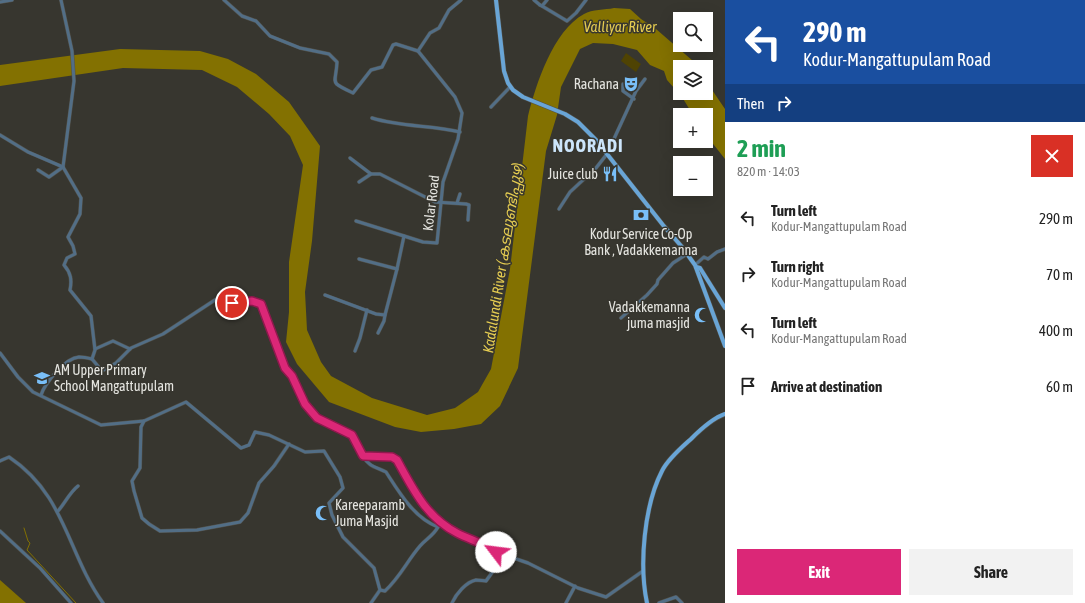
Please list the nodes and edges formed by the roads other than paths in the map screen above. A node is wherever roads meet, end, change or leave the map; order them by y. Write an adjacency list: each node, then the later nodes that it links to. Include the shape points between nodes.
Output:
1 (12, 0): 10 (street)
2 (61, 0): 23 (street, via 72,53 74,77)
3 (224, 0): 12 (street, via 238,14 256,22 270,36 333,57 337,62 335,83 353,93 371,70 382,67 391,46 396,44)
4 (461, 0): 12 (street, via 448,10 439,28 430,33)
5 (496, 0): 15 (main road, via 504,71)
6 (534, 0): 11 (street)
7 (540, 0): 11 (street)
8 (547, 0): 11 (street)
9 (586, 0): 11 (street, via 567,21)
10 (0, 2)
11 (541, 6)
12 (418, 51): 19 (street, Kolar Road, via 459,104 462,113)
13 (644, 79): 16 (street)
14 (623, 84): 16 (street, via 623,91)
15 (510, 87): 17 (street); 21 (main road, via 523,97 578,122)
16 (634, 99): 21 (street)
17 (491, 107)
18 (372, 118): 19 (street, via 396,124)
19 (460, 132): 28 (street, Kolar Road, via 443,182)
20 (0, 135): 23 (street, via 28,152)
21 (606, 154): 30 (street, via 596,168 570,192); 35 (main road)
22 (350, 158): 25 (street)
23 (63, 168): 24 (street, via 49,177); 46 (street, via 81,198 80,214 68,237 75,254 66,258 64,265 72,280 70,290 91,316)
24 (38, 170)
25 (371, 174): 26 (street); 28 (street, via 380,174 435,202)
26 (359, 182)
27 (460, 194): 29 (street)
28 (442, 202): 29 (street); 33 (street, Kolar Road, via 437,243)
29 (457, 203): 31 (street, via 469,205)
30 (559, 209)
31 (468, 220)
32 (356, 221): 33 (street)
33 (404, 236): 38 (street, Kolar Road)
34 (725, 249): 37 (street, via 708,259 704,257)
35 (687, 254): 37 (main road); 43 (street, via 673,263 647,295)
36 (359, 259): 38 (street)
37 (695, 266): 40 (main road, via 700,268); 45 (main road)
38 (398, 269): 42 (street, Kolar Road)
39 (326, 295): 41 (street)
40 (725, 308)
41 (367, 310): 42 (street); 48 (street)
42 (385, 315): 44 (street, Kolar Road)
43 (621, 318)
44 (378, 333)
45 (725, 346)
46 (95, 349): 47 (street, via 113,341); 50 (street)
47 (130, 349): 50 (street, via 116,363 102,371); 55 (street, via 164,334 221,296 232,303 252,301 261,304 285,368 292,376 305,404 317,418 352,435)
48 (355, 351)
49 (0, 353): 51 (street, via 32,392)
50 (92, 359): 51 (street, via 79,357 70,360 45,384)
51 (41, 395): 53 (street, via 101,425)
52 (725, 414): 65 (main road, via 696,434 662,470 647,522)
53 (144, 421): 54 (street, via 186,402 241,448 249,445 255,432 270,435); 54 (street, via 141,427 140,468 132,481 142,518 160,531 197,530 240,522 248,512 259,483)
54 (289, 444): 58 (street, via 305,452 324,451 340,477 343,488)
55 (363, 456): 61 (street, via 392,457 397,460 420,501); 62 (street, via 373,467 386,472 421,518)
56 (0, 461): 59 (street, via 9,457 15,461 46,493)
57 (78, 486): 59 (street, via 72,490 68,500)
58 (330, 503): 60 (street); 67 (street, via 332,514 344,537 374,568)
59 (58, 511): 69 (street, via 81,567)
60 (328, 512)
61 (441, 522): 62 (street); 64 (street, via 458,534)
62 (438, 527): 67 (street, via 421,545 395,582 385,591)
63 (0, 531): 68 (street, via 40,568)
64 (504, 556): 66 (street, via 534,565); 71 (street, via 486,581 476,580 471,583 458,592)
65 (643, 571): 66 (street, via 606,596); 73 (main road)
66 (575, 586): 72 (street)
67 (380, 590): 70 (street)
68 (71, 603)
69 (104, 603)
70 (371, 603)
71 (452, 603)
72 (566, 603)
73 (646, 603)
74 (658, 603): 75 (street, via 676,597)
75 (682, 603)

